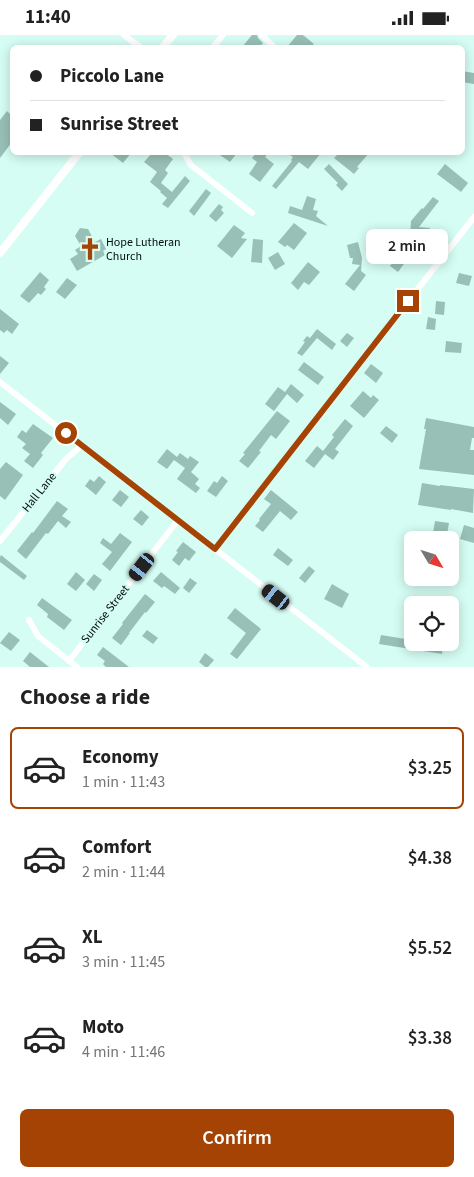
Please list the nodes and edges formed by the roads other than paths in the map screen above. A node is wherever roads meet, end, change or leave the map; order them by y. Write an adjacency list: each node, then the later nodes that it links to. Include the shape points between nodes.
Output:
1 (124, 35): 5 (street)
2 (173, 35): 6 (street)
3 (223, 35): 7 (street)
4 (262, 35): 8 (street)
5 (137, 45)
6 (164, 45)
7 (215, 45)
8 (272, 45)
9 (77, 155): 13 (street)
10 (185, 155): 11 (street, via 191,165)
11 (252, 213)
12 (474, 217): 18 (street)
13 (0, 253)
14 (0, 382): 15 (street)
15 (82, 445): 16 (street); 17 (street, Hall Lane, via 66,459)
16 (178, 520): 18 (street); 20 (street, Sunrise Street)
17 (0, 541)
18 (215, 549): 22 (street)
19 (28, 620): 20 (street, via 38,637)
20 (70, 661): 21 (street)
21 (77, 667)
22 (367, 667)

